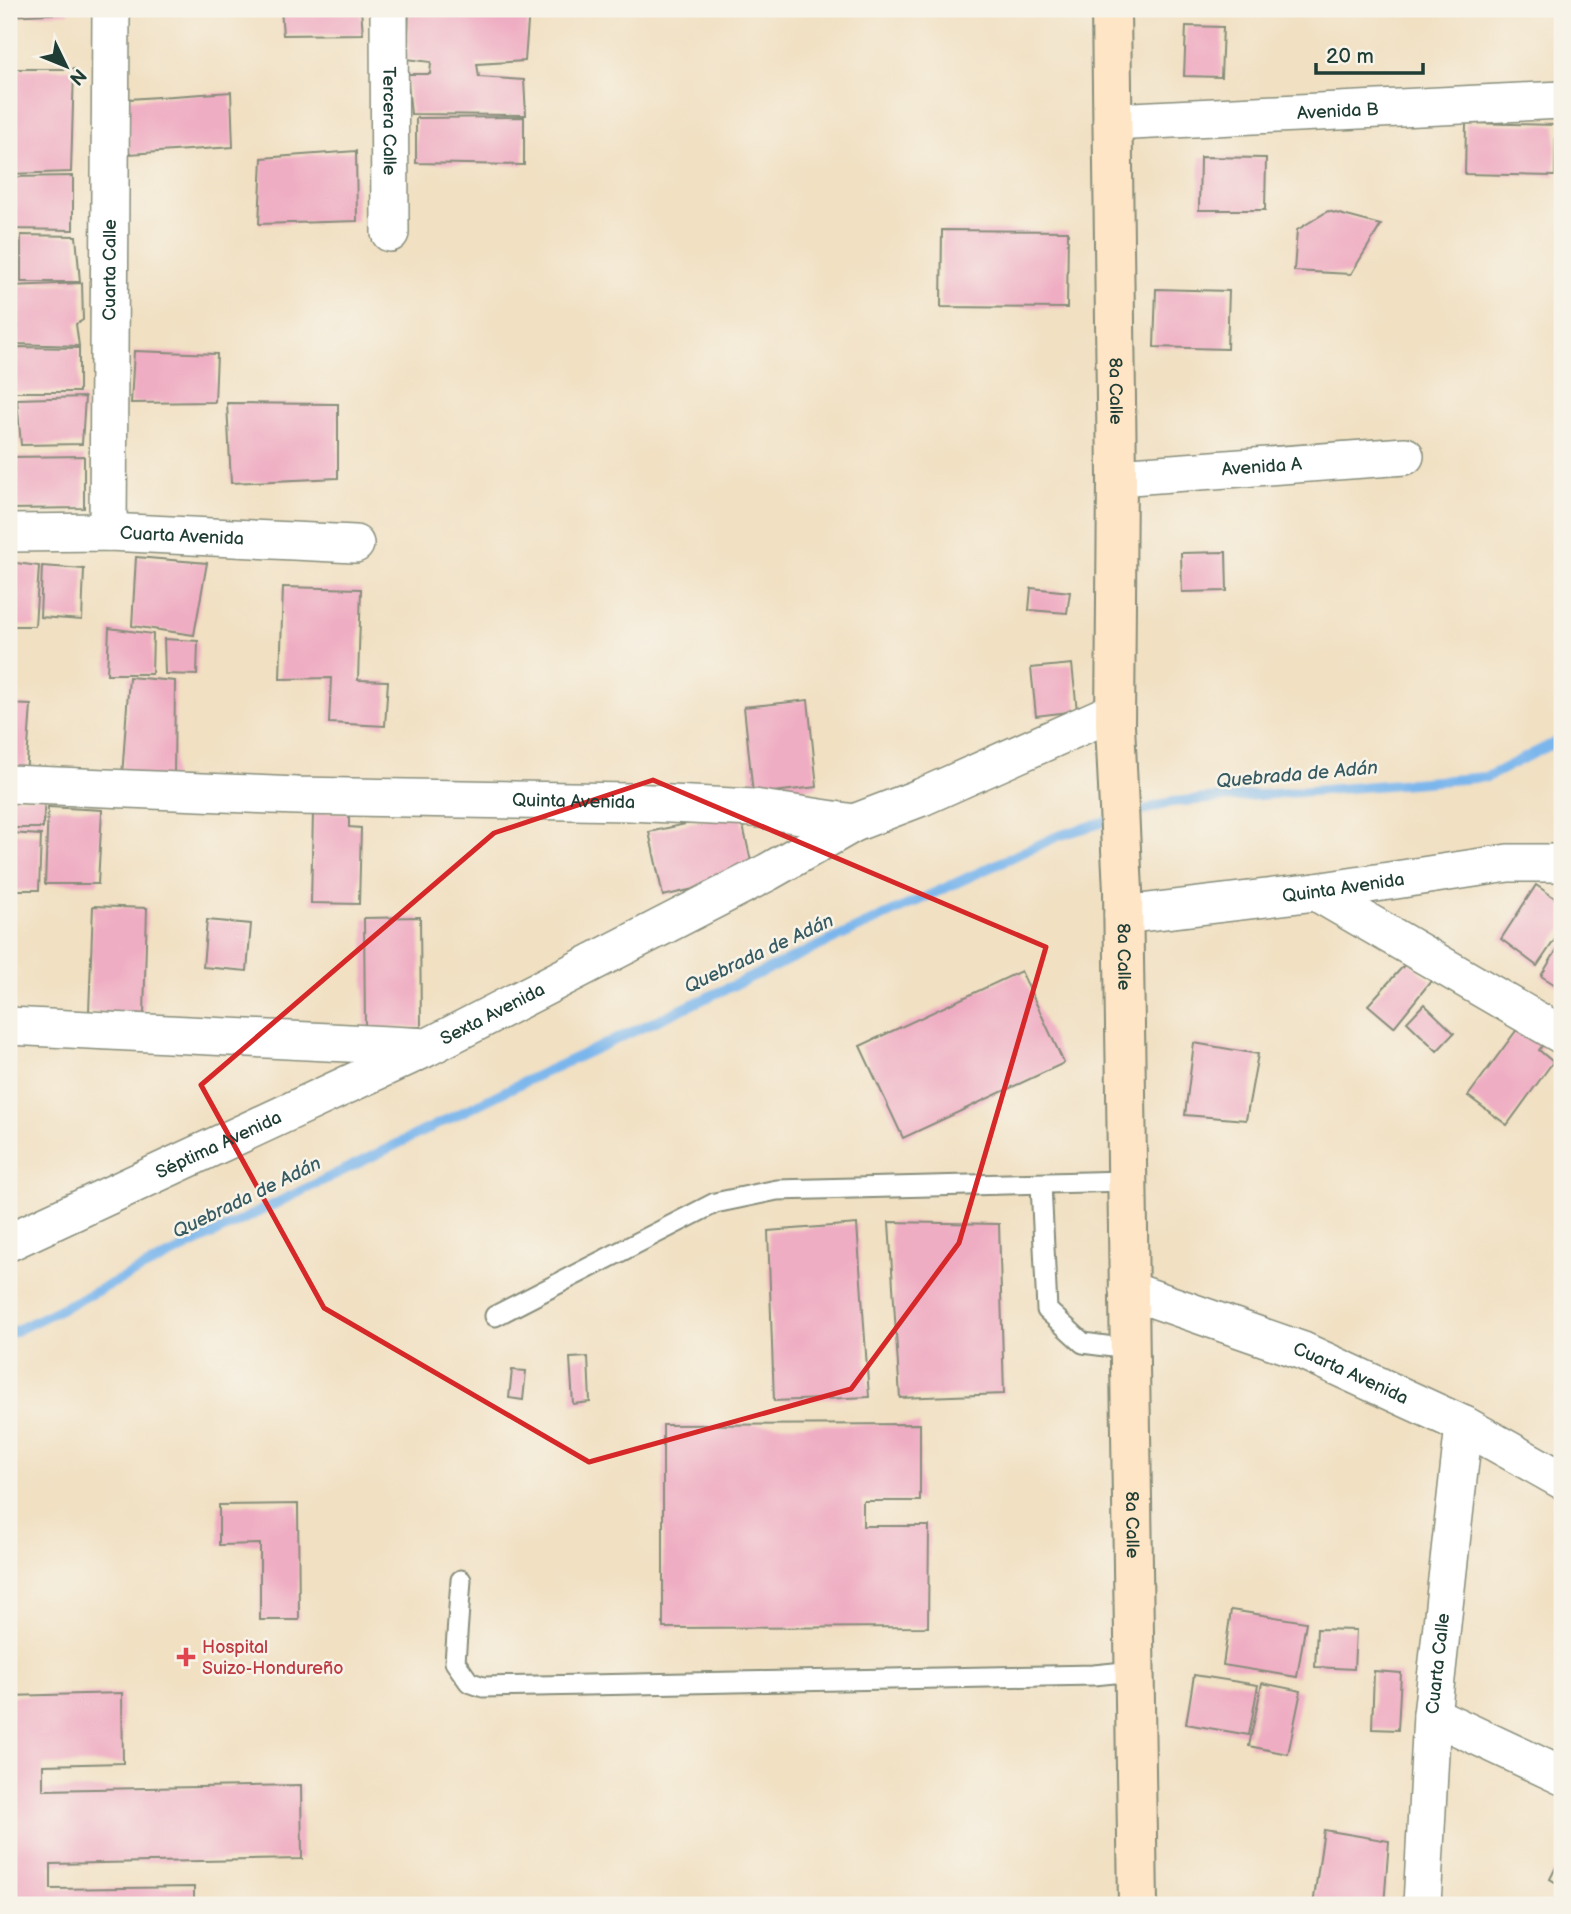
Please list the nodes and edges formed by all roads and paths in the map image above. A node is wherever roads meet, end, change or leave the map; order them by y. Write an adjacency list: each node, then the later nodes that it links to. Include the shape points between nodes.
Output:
1 (111, 9): 9 (street, Cuarta Calle)
2 (389, 9): 6 (street, Tercera Calle)
3 (1111, 9): 5 (street, 8a Calle)
4 (1562, 100): 5 (street, Avenida B)
5 (1112, 122): 8 (street, 8a Calle)
6 (390, 233)
7 (1405, 456): 8 (street, Avenida A)
8 (1117, 477): 12 (street, 8a Calle)
9 (108, 532): 10 (street, Cuarta Avenida); 11 (street, Cuarta Avenida)
10 (9, 533)
11 (355, 544)
12 (1115, 718): 14 (street, Quinta Avenida); 17 (street, 8a Calle)
13 (9, 783): 14 (street, Quinta Avenida, via 297,796 629,802 754,808)
14 (854, 823): 20 (street, Sexta Avenida)
15 (1562, 863): 16 (street, Quinta Avenida, via 1508,863)
16 (1316, 892): 17 (street, Quinta Avenida); 19 (street)
17 (1123, 903): 21 (street, 8a Calle)
18 (9, 1026): 20 (street, Sexta Avenida)
19 (1562, 1035)
20 (428, 1047): 23 (street, Séptima Avenida)
21 (1126, 1181): 22 (lane); 24 (street, 8a Calle)
22 (1041, 1184): 25 (lane, via 777,1190 715,1203); 26 (lane, via 1047,1310 1083,1343)
23 (9, 1242)
24 (1128, 1290): 26 (street, 8a Calle); 27 (street, Cuarta Avenida, via 1303,1351)
25 (495, 1316)
26 (1128, 1349): 30 (street, 8a Calle)
27 (1464, 1425): 28 (street, Cuarta Avenida); 31 (street, Cuarta Calle)
28 (1562, 1480)
29 (461, 1580): 30 (lane, via 455,1662 469,1682 483,1687)
30 (1134, 1671): 33 (street, 8a Calle)
31 (1432, 1715): 32 (street); 34 (street, Cuarta Calle)
32 (1562, 1776)
33 (1138, 1905)
34 (1422, 1905)

